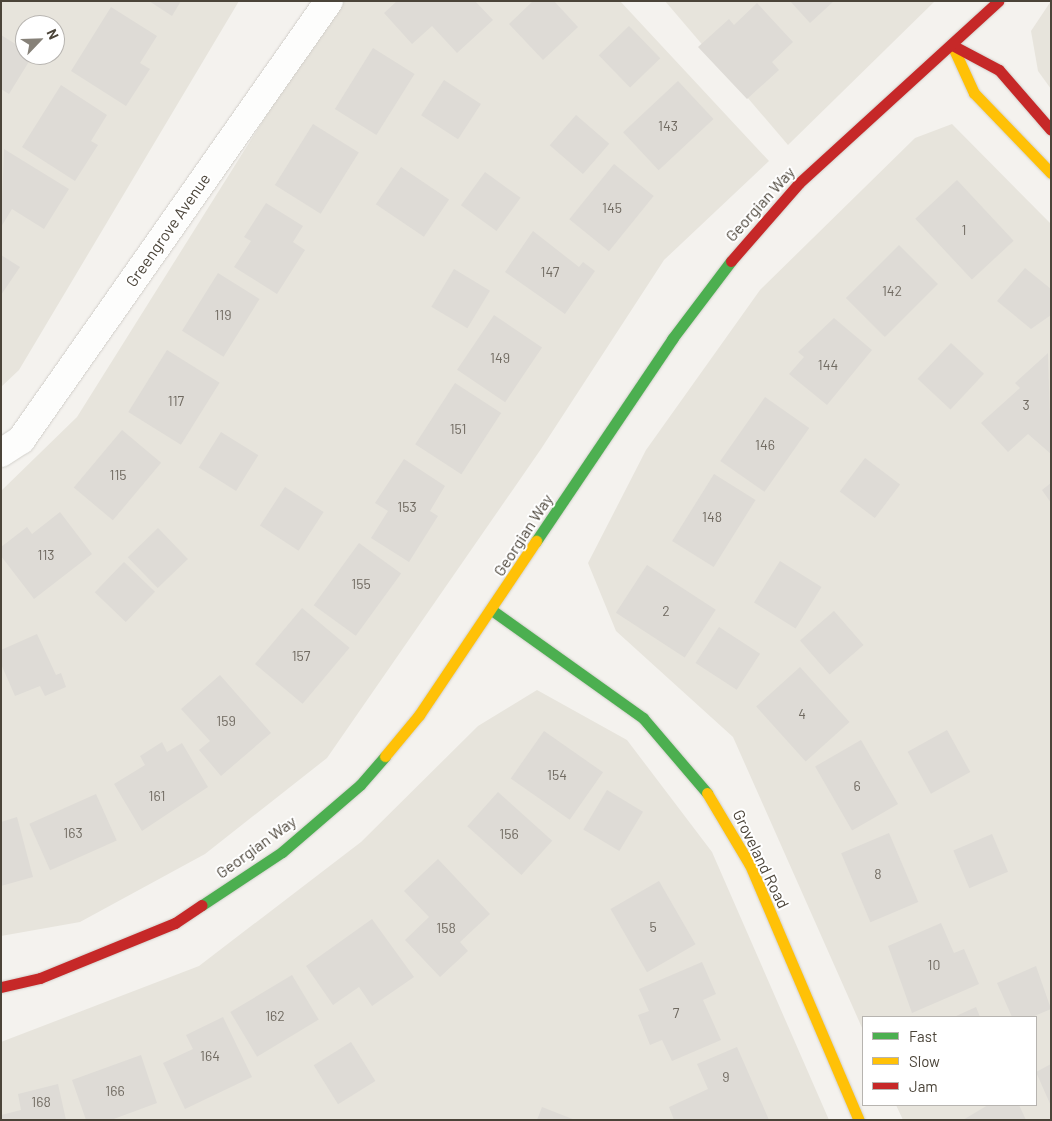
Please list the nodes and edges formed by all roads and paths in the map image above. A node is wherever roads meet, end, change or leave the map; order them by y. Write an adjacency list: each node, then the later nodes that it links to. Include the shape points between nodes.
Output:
1 (329, 1): 6 (street, Greengrove Avenue, via 21,440)
2 (998, 1): 3 (street, Georgian Way)
3 (952, 45): 4 (street, via 999,70); 5 (street, via 974,94); 7 (street, Georgian Way, via 799,183 752,233 672,339)
4 (1051, 130)
5 (1051, 173)
6 (1, 453)
7 (493, 611): 8 (street, Georgian Way, via 418,715 360,785 282,852 175,923 40,978); 9 (street, Groveland Road, via 643,718 691,771 729,825 750,865)
8 (1, 987)
9 (859, 1120)

